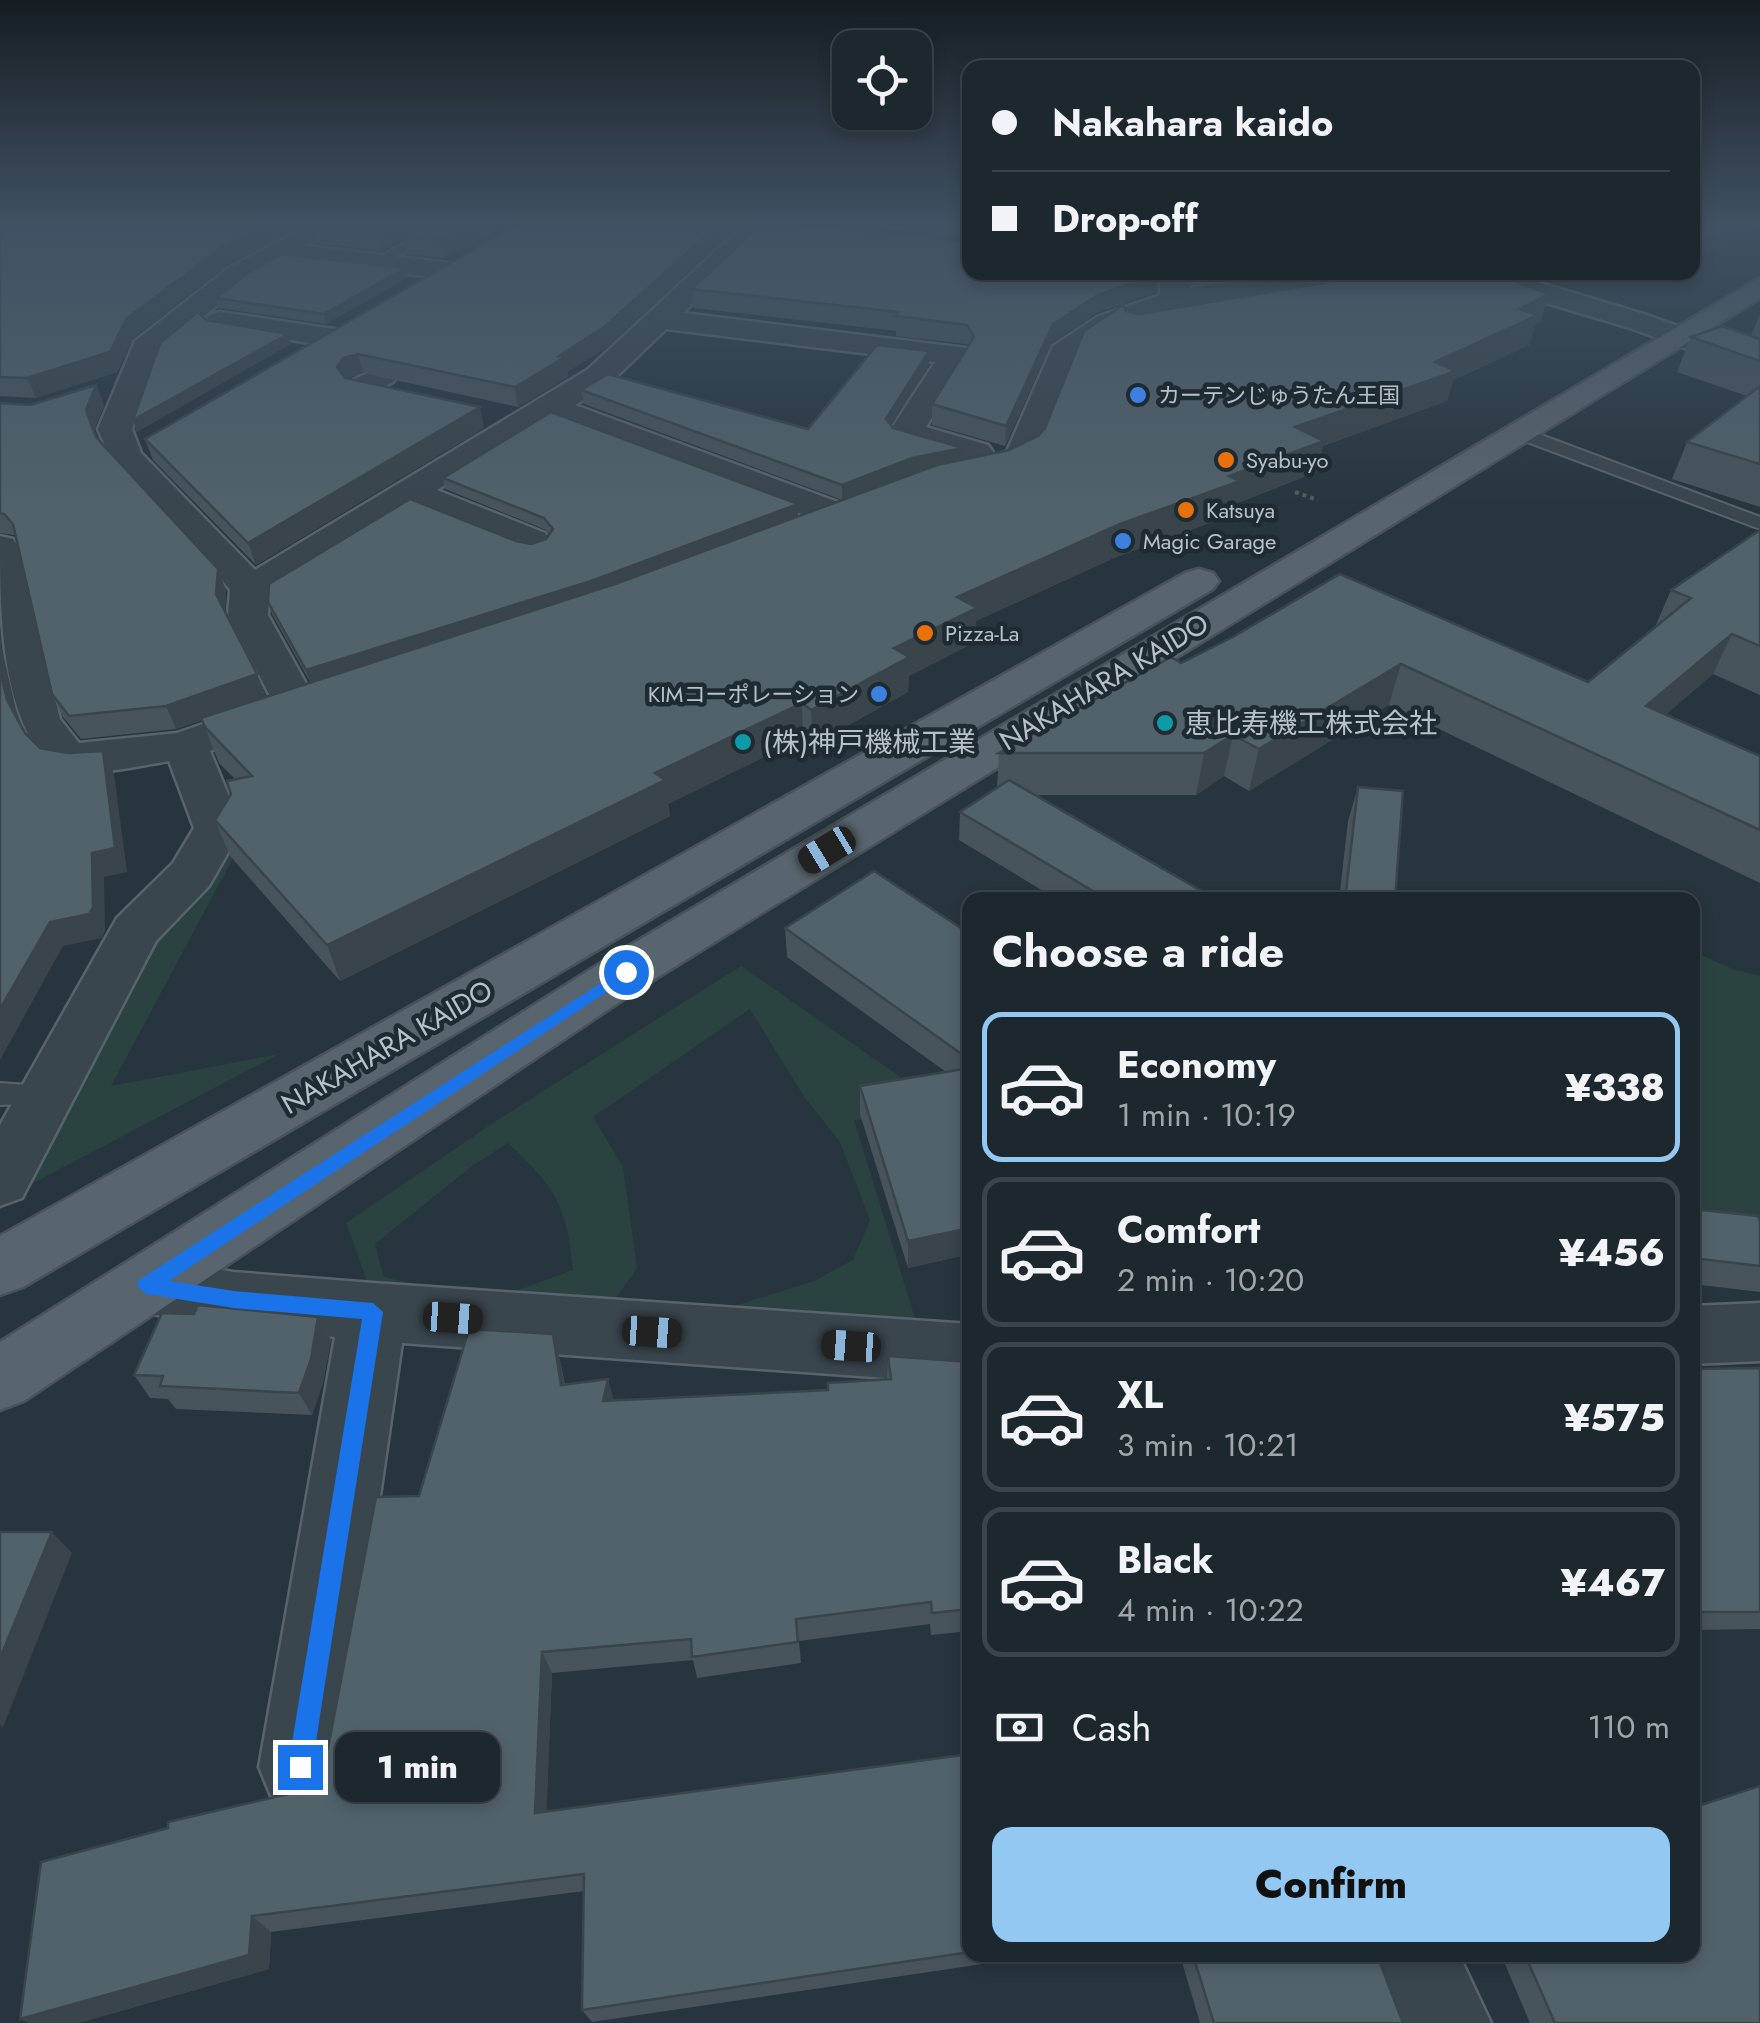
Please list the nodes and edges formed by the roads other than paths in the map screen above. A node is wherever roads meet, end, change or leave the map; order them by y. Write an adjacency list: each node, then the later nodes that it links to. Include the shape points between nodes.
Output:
1 (181, 319): 14 (street, via 146,347)
2 (659, 319): 17 (street, via 598,377)
3 (662, 319): 21 (street, via 955,355 906,432)
4 (1117, 319): 11 (street)
5 (1200, 319): 11 (street)
6 (1626, 319): 10 (street)
7 (1672, 319): 10 (main road, NAKAHARA KAIDO)
8 (1682, 319): 10 (main road, NAKAHARA KAIDO)
9 (220, 321): 12 (street, via 344,332)
10 (1659, 329): 13 (street); 18 (main road, NAKAHARA KAIDO); 32 (main road, NAKAHARA KAIDO, via 1220,570)
11 (1083, 340): 21 (street, via 1064,352 1022,457)
12 (286, 366)
13 (1760, 368)
14 (134, 380): 15 (street); 20 (street, via 114,429)
15 (102, 391)
16 (488, 414): 17 (street)
17 (535, 414): 23 (street); 25 (street, via 858,510)
18 (1518, 432): 24 (lane); 33 (main road, NAKAHARA KAIDO, via 626,972)
19 (157, 439): 20 (street)
20 (125, 457): 28 (street)
21 (1011, 463): 22 (street)
22 (926, 485)
23 (408, 491): 26 (street); 28 (street)
24 (1760, 522)
25 (787, 537)
26 (532, 541)
27 (0, 548): 29 (street, via 38,720 66,757)
28 (250, 589): 29 (street, via 248,615 314,699)
29 (185, 745): 30 (street, via 218,828 191,874 135,930)
30 (23, 1094): 31 (street)
31 (0, 1182)
32 (0, 1268)
33 (146, 1286): 34 (street); 38 (main road, NAKAHARA KAIDO)
34 (373, 1312): 37 (street); 39 (street)
35 (1760, 1332): 36 (street)
36 (1700, 1335)
37 (962, 1353)
38 (0, 1379)
39 (300, 1767)
40 (1415, 1962): 41 (street)
41 (1445, 2023)

